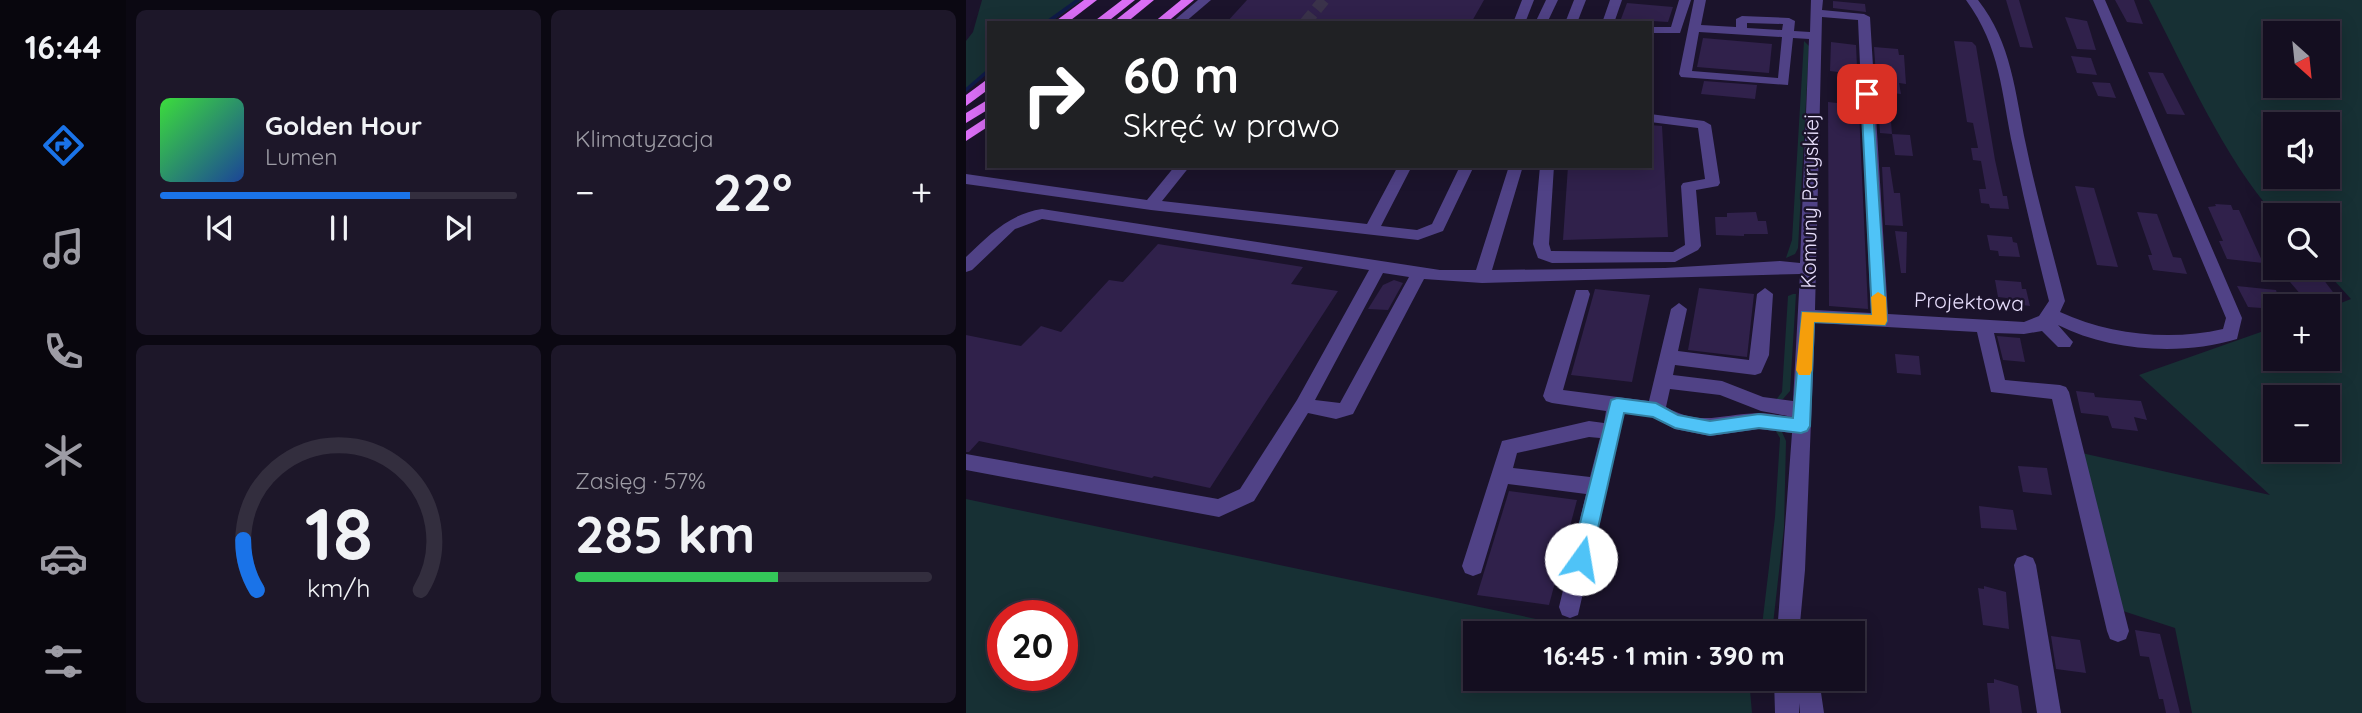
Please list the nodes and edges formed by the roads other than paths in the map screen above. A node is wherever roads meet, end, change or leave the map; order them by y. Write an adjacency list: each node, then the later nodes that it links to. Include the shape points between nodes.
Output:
1 (1091, 0): 15 (main road)
2 (1129, 0): 16 (main road)
3 (1148, 0): 17 (main road)
4 (1188, 0): 18 (main road)
5 (1205, 0): 19 (street)
6 (1528, 0): 20 (street)
7 (1552, 0): 21 (street)
8 (1580, 0): 22 (street)
9 (1616, 0): 23 (street)
10 (1685, 0): 25 (street, via 1676,31)
11 (1700, 0): 24 (street)
12 (1972, 0): 55 (street, via 2001,49 2057,301)
13 (2099, 0): 55 (street, via 2234,318 2231,334 2169,340 2128,339)
14 (1817, 6): 27 (street, Komuny Paryskiej); 56 (street, via 1864,17)
15 (1062, 21)
16 (1101, 21)
17 (1121, 21)
18 (1162, 21)
19 (1179, 21)
20 (1520, 21)
21 (1542, 21)
22 (1572, 21)
23 (1609, 21)
24 (1695, 28): 26 (street, via 1741,31 1742,19 1766,20 1789,22); 26 (street, via 1685,74 1784,82)
25 (1652, 30)
26 (1788, 34): 27 (street)
27 (1815, 36): 48 (street, Komuny Paryskiej)
28 (987, 84): 29 (main road)
29 (966, 102)
30 (987, 104): 32 (main road)
31 (1652, 118): 41 (street, via 1704,125 1713,183 1688,186 1693,246 1688,251 1675,257 1552,258 1544,254)
32 (966, 119)
33 (987, 121): 35 (main road)
34 (987, 135): 36 (main road)
35 (966, 137)
36 (966, 148)
37 (1181, 168): 44 (street)
38 (1404, 168): 45 (street)
39 (1466, 168): 45 (street, via 1438,227 1418,235)
40 (1515, 168): 50 (street)
41 (1547, 168)
42 (998, 175): 43 (street); 44 (street)
43 (966, 179)
44 (1151, 205): 45 (street)
45 (1371, 230)
46 (966, 266): 47 (street, via 1012,216 1042,214)
47 (1379, 267): 49 (street); 61 (street)
48 (1808, 270): 50 (street, via 1780,267); 54 (street, Komuny Paryskiej)
49 (1419, 273): 50 (street); 61 (street, via 1346,410)
50 (1482, 277)
51 (1582, 294): 62 (street, via 1552,396)
52 (1765, 294): 59 (street, via 1755,368)
53 (1679, 309): 59 (street)
54 (1807, 316): 56 (street, Projektowa); 64 (street, Komuny Paryskiej)
55 (2048, 319): 57 (street, Projektowa, via 2024,328); 58 (street)
56 (1880, 321): 57 (street, Projektowa)
57 (1984, 327): 75 (street, via 1997,387 2060,392)
58 (2064, 342)
59 (1668, 357): 60 (street)
60 (1663, 381): 63 (street); 64 (street, via 1723,388)
61 (1303, 405): 66 (street, via 1247,495 1219,509)
62 (1617, 405): 63 (street); 65 (street)
63 (1656, 410): 64 (street, via 1675,421 1710,428)
64 (1802, 418): 71 (street, Komuny Paryskiej)
65 (1610, 431): 67 (street, via 1589,429 1509,447); 68 (street)
66 (966, 462)
67 (1501, 475): 68 (street); 70 (street)
68 (1598, 487): 72 (street)
69 (2025, 565): 80 (street)
70 (1473, 566)
71 (1794, 570): 73 (street, Komuny Paryskiej); 74 (street, Komuny Paryskiej)
72 (1570, 607)
73 (1789, 621)
74 (1800, 621)
75 (2118, 631)
76 (1786, 691): 78 (street)
77 (1809, 691): 79 (street)
78 (1787, 713)
79 (1812, 713)
80 (2049, 713)

